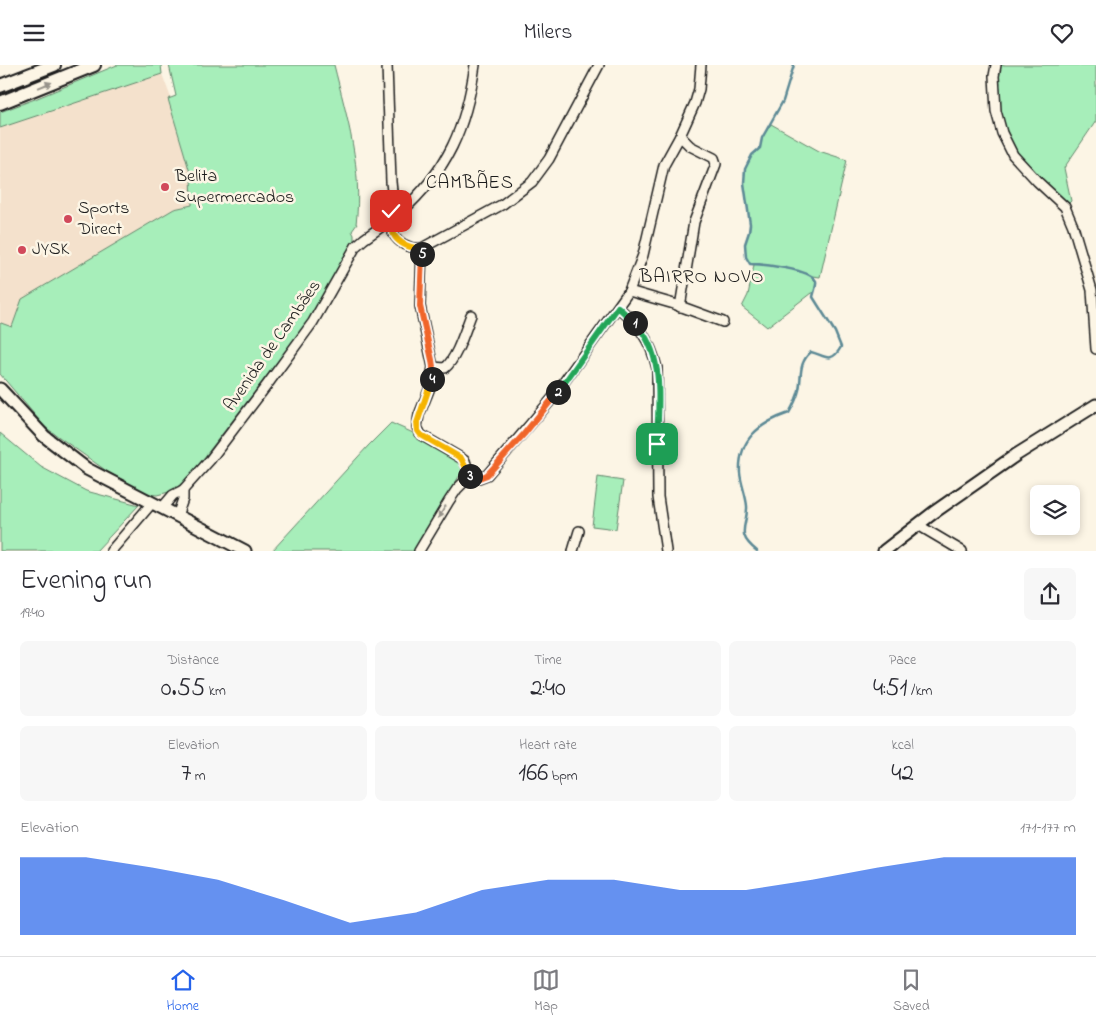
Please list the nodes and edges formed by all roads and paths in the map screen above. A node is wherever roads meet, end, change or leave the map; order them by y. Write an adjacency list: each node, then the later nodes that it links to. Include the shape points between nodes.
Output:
1 (54, 65): 8 (highway)
2 (94, 65): 9 (highway, one-way to 2)
3 (387, 65): 11 (street, via 391,182)
4 (475, 65): 11 (street, Avenida de Cambães, via 462,125 448,157 430,183)
5 (599, 65): 13 (street, via 549,159 532,182 502,204)
6 (701, 65): 10 (street, via 695,103)
7 (996, 65): 19 (street, via 996,111 1002,133 1013,155 1065,207 1073,225 1092,290)
8 (0, 87)
9 (0, 103)
10 (680, 136): 14 (street, via 664,165 643,255); 16 (street, via 690,146 714,158 716,164 694,221)
11 (397, 212): 12 (street, Avenida de Cambães, via 388,213 386,218)
12 (391, 224): 13 (street, via 400,241 413,248); 24 (street, Avenida de Cambães, via 356,246 313,322 210,460)
13 (422, 248): 20 (street, via 420,306)
14 (629, 291): 15 (street); 16 (street)
15 (618, 307): 23 (street, via 524,434 487,475 479,478); 33 (street, via 646,337 657,367 658,497)
16 (680, 307): 18 (street)
17 (471, 315): 20 (street, via 448,365 445,368)
18 (723, 322)
19 (1096, 349)
20 (433, 367): 23 (street, via 417,427 421,435 461,458)
21 (0, 389): 25 (main road, via 44,436 65,453 87,469)
22 (1096, 405): 27 (main road, via 1016,455)
23 (470, 476): 31 (street, one-way to 31, via 457,489)
24 (183, 490): 25 (street, Avenida de Cambães); 26 (street, Avenida de Cambães)
25 (157, 506): 26 (main road); 29 (street, Avenida de Cambães)
26 (177, 516): 30 (main road)
27 (918, 525): 34 (main road); 35 (street)
28 (579, 531): 32 (street)
29 (111, 551)
30 (245, 551)
31 (419, 551)
32 (573, 551)
33 (666, 551)
34 (884, 551)
35 (962, 551)

